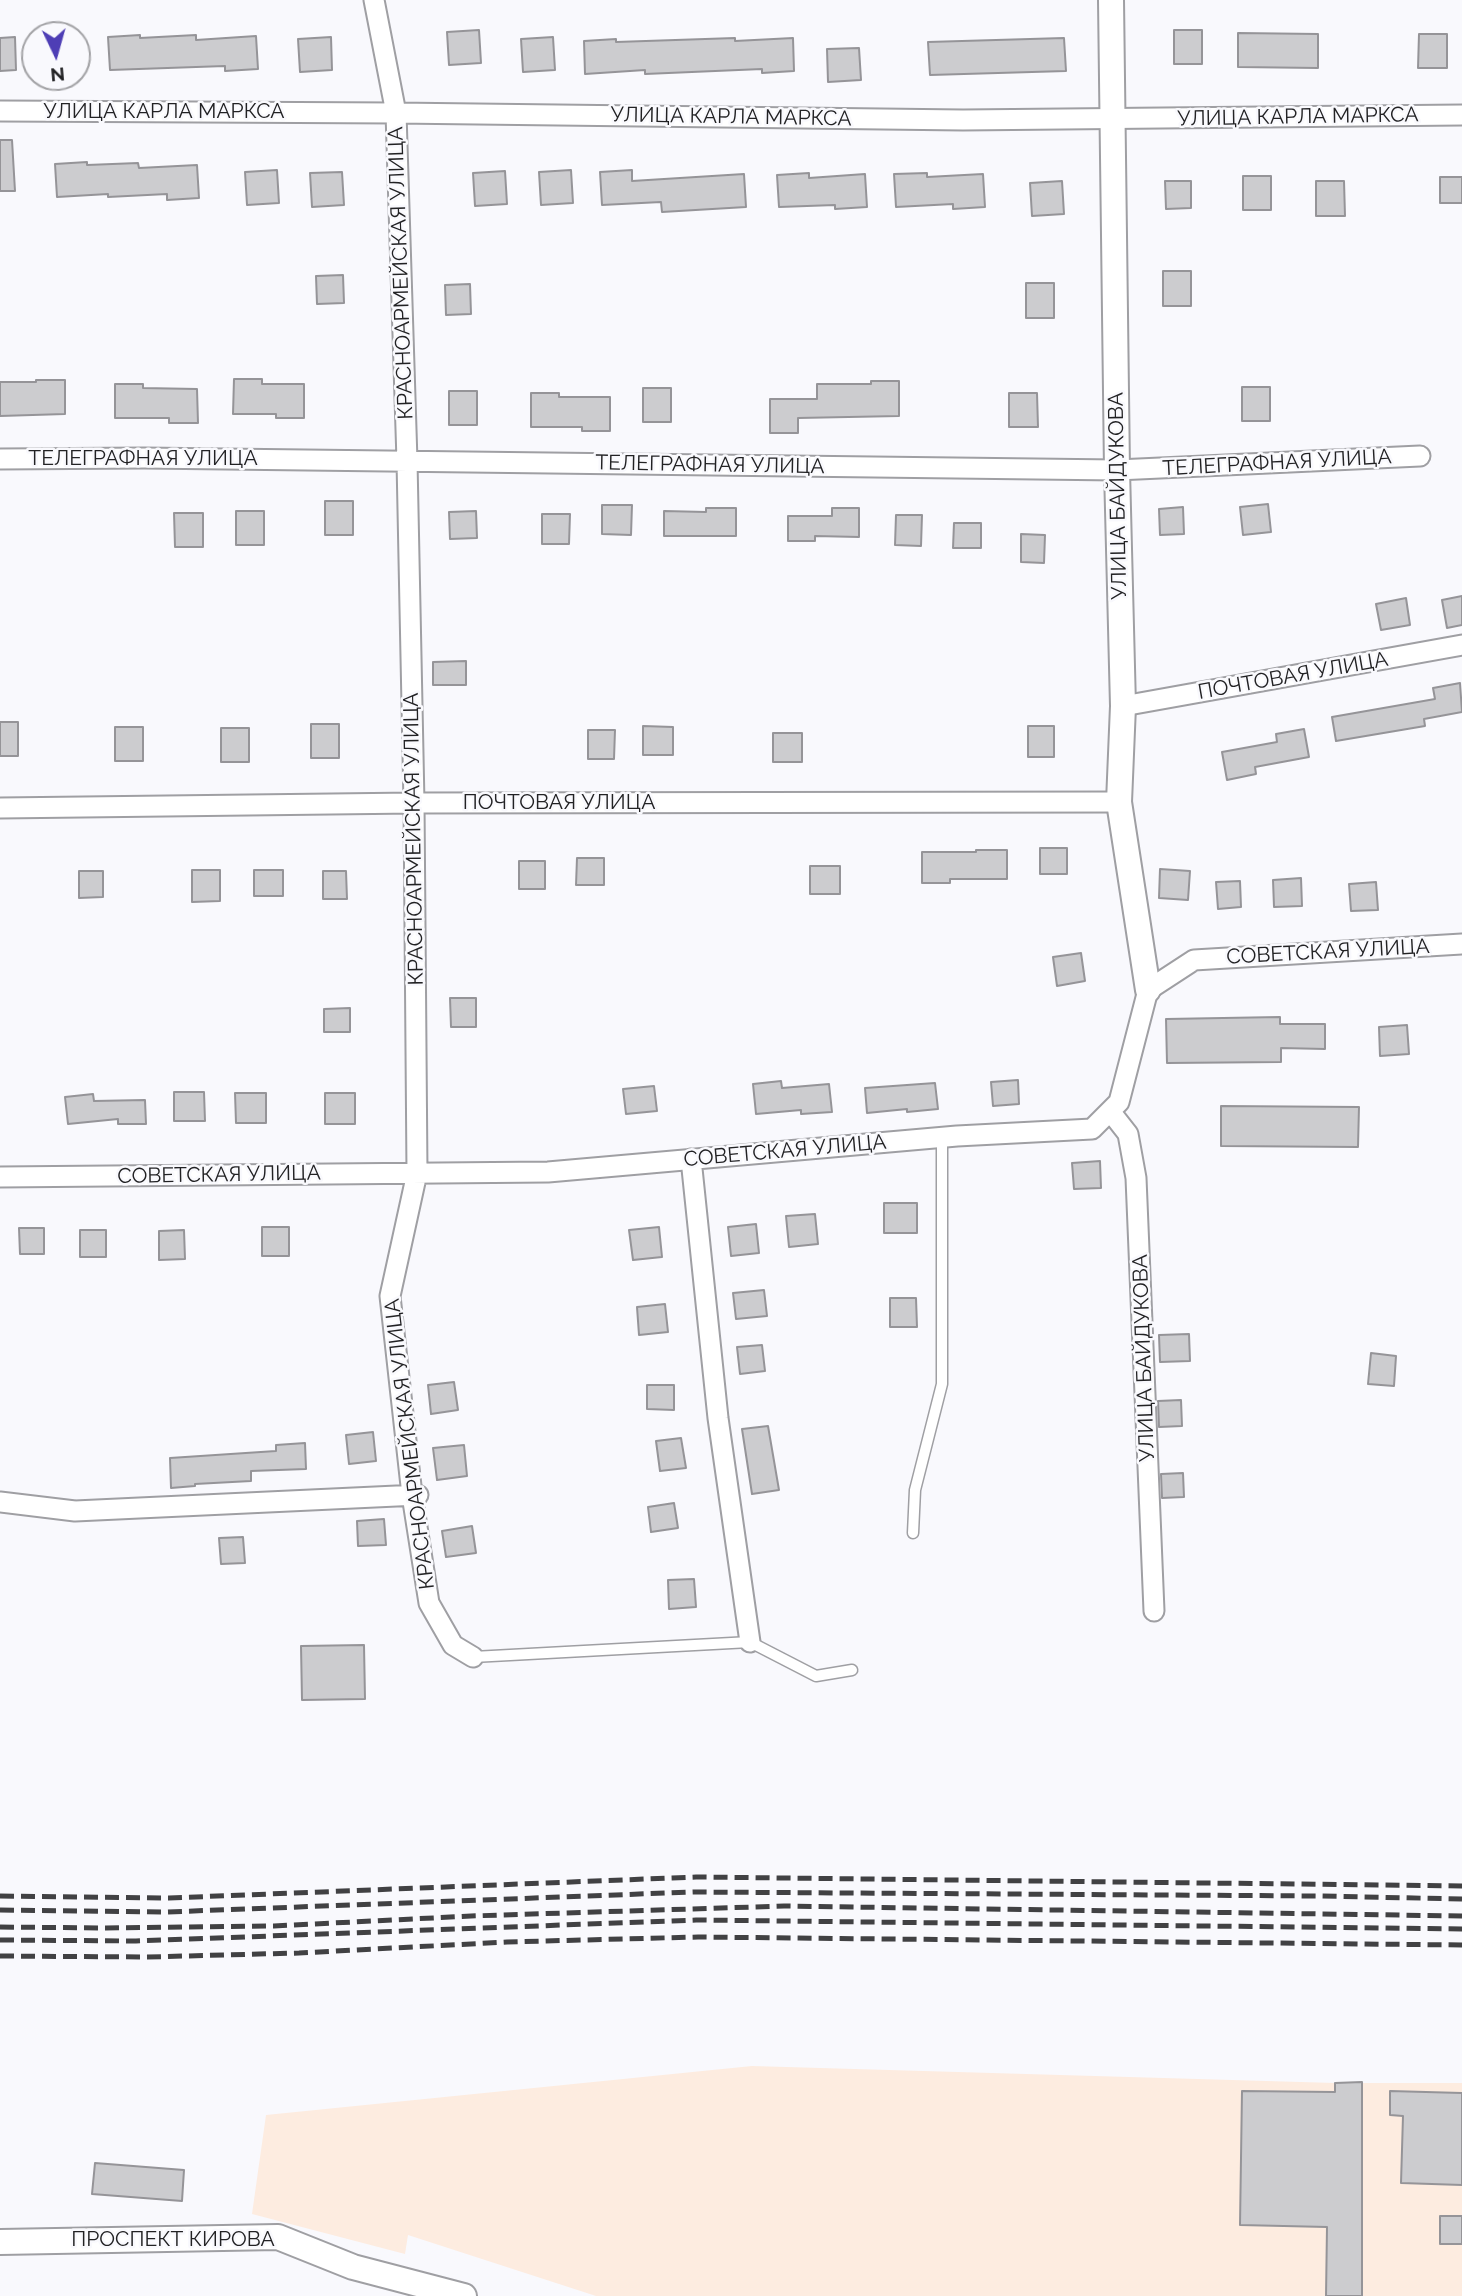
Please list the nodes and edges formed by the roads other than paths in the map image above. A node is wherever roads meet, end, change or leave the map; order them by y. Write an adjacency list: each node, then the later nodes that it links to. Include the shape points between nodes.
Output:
1 (374, 0): 4 (street, КРАСНОАРМЕЙСКАЯ УЛИЦА)
2 (1111, 0): 6 (street, УЛИЦА БАЙДУКОВА)
3 (0, 111): 4 (street, УЛИЦА КАРЛА МАРКСА)
4 (396, 113): 6 (street, УЛИЦА КАРЛА МАРКСА); 9 (street, КРАСНОАРМЕЙСКАЯ УЛИЦА)
5 (1462, 115): 6 (street, УЛИЦА КАРЛА МАРКСА)
6 (1111, 118): 10 (street, УЛИЦА БАЙДУКОВА)
7 (1420, 456): 10 (street, ТЕЛЕГРАФНАЯ УЛИЦА)
8 (0, 459): 9 (street, ТЕЛЕГРАФНАЯ УЛИЦА)
9 (407, 461): 10 (street, ТЕЛЕГРАФНАЯ УЛИЦА); 14 (street, КРАСНОАРМЕЙСКАЯ УЛИЦА)
10 (1117, 470): 12 (street, УЛИЦА БАЙДУКОВА)
11 (1462, 645): 12 (street, ПОЧТОВАЯ УЛИЦА)
12 (1123, 706): 13 (street, УЛИЦА БАЙДУКОВА)
13 (1119, 802): 14 (street, ПОЧТОВАЯ УЛИЦА); 17 (street, УЛИЦА БАЙДУКОВА)
14 (414, 803): 15 (street, ПОЧТОВАЯ УЛИЦА); 21 (street, КРАСНОАРМЕЙСКАЯ УЛИЦА)
15 (0, 808)
16 (1462, 944): 17 (street, СОВЕТСКАЯ УЛИЦА, via 1194,960)
17 (1147, 990): 18 (street, via 1119,1102)
18 (1110, 1111): 19 (street, СОВЕТСКАЯ УЛИЦА, via 1092,1129); 26 (street, УЛИЦА БАЙДУКОВА, via 1128,1134 1136,1178)
19 (942, 1137): 20 (street, СОВЕТСКАЯ УЛИЦА); 25 (lane, via 942,1384 915,1490)
20 (691, 1159): 21 (street, СОВЕТСКАЯ УЛИЦА, via 548,1172); 27 (street, via 718,1418)
21 (417, 1173): 22 (street, СОВЕТСКАЯ УЛИЦА); 23 (street, КРАСНОАРМЕЙСКАЯ УЛИЦА, via 390,1296)
22 (0, 1177)
23 (415, 1495): 24 (street, via 75,1511); 28 (street, КРАСНОАРМЕЙСКАЯ УЛИЦА, via 429,1604 453,1645)
24 (0, 1502)
25 (913, 1533)
26 (1154, 1611)
27 (750, 1642): 28 (lane); 29 (lane, via 816,1675)
28 (474, 1657)
29 (852, 1670)
30 (0, 2242): 31 (street, ПРОСПЕКТ КИРОВА, via 278,2237 353,2267)
31 (464, 2296)

